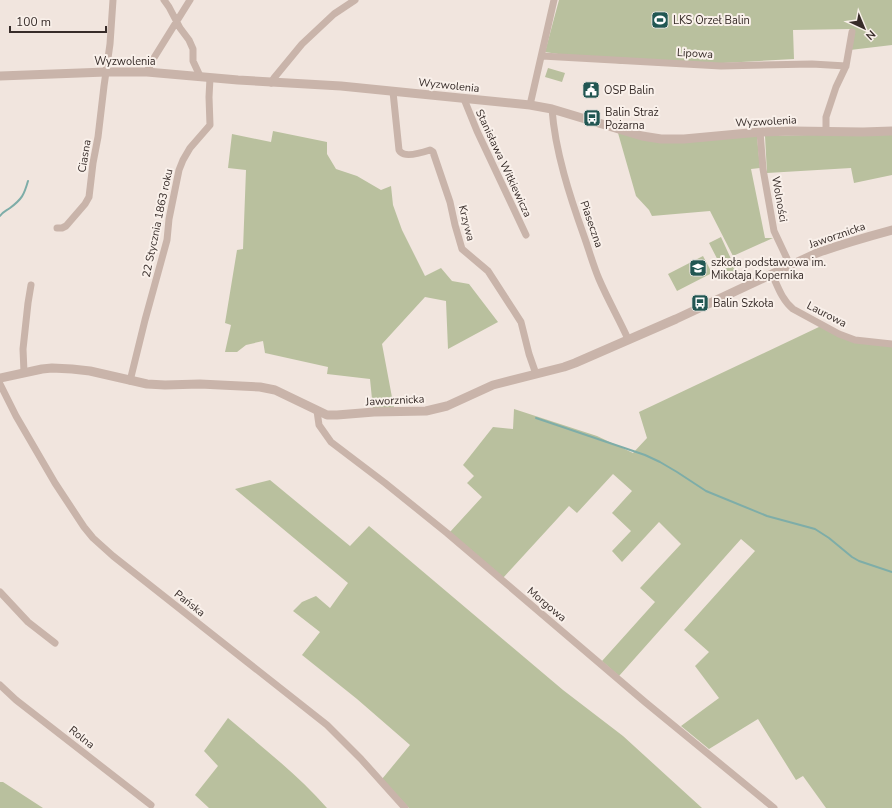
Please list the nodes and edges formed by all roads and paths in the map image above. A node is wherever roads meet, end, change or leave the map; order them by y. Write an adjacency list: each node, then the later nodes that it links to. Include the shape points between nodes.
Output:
1 (113, 0): 10 (street, Ciasna)
2 (164, 0): 6 (street)
3 (190, 0): 6 (street)
4 (355, 0): 15 (street, via 334,14 302,44)
5 (554, 0): 8 (street)
6 (177, 21): 11 (street); 13 (street, via 193,48 193,61)
7 (852, 32): 9 (street)
8 (542, 56): 9 (street, Lipowa, via 720,66); 18 (street)
9 (846, 66): 20 (street, via 826,117)
10 (106, 72): 11 (street, Wyzwolenia); 12 (street, Wyzwolenia); 23 (street, Ciasna, via 90,197 66,226)
11 (147, 72): 13 (street, Wyzwolenia)
12 (0, 76)
13 (200, 76): 14 (street, Wyzwolenia)
14 (210, 78): 15 (street, Wyzwolenia); 34 (street, 22 Stycznia 1863 roku, via 210,125 183,160 169,219 167,240)
15 (271, 83): 16 (street, Wyzwolenia, via 341,86)
16 (393, 92): 17 (street, Wyzwolenia); 32 (street, Krzywa, via 399,150 402,154 430,150 433,152 462,249 488,271 521,322)
17 (464, 99): 18 (street, Wyzwolenia); 25 (street, Stanisława Witkiewicza)
18 (530, 105): 19 (street, Wyzwolenia)
19 (552, 110): 22 (street, Wyzwolenia, via 657,138 684,139); 29 (street, Piaseczna, via 573,206 599,279)
20 (826, 131): 21 (street, Wyzwolenia); 22 (street, Wyzwolenia)
21 (892, 131)
22 (760, 132): 26 (street, Wolności, via 763,169 774,231)
23 (57, 228)
24 (892, 230): 26 (street, Jaworznicka, via 839,245)
25 (526, 236)
26 (790, 265): 27 (street, Jaworznicka)
27 (772, 274): 29 (street, Jaworznicka); 30 (street, Laurowa, via 781,294 793,309 855,340)
28 (31, 285): 31 (street, via 23,349)
29 (628, 340): 32 (street, Jaworznicka, via 575,363)
30 (892, 344)
31 (24, 372): 33 (street, Jaworznicka); 34 (street, Jaworznicka, via 52,368 72,369)
32 (536, 374): 36 (street, Jaworznicka, via 493,385 447,406 426,411 327,415)
33 (0, 378)
34 (130, 381): 36 (street, Jaworznicka, via 165,385 260,387 276,390)
35 (0, 384): 41 (street, Pańska, via 55,483 93,538 327,725)
36 (317, 411): 42 (street, Morgowa, via 319,425 331,442 447,533)
37 (0, 592): 38 (street, via 28,622)
38 (55, 643)
39 (0, 685): 40 (street, Rolna)
40 (152, 805)
41 (405, 808)
42 (774, 808)

